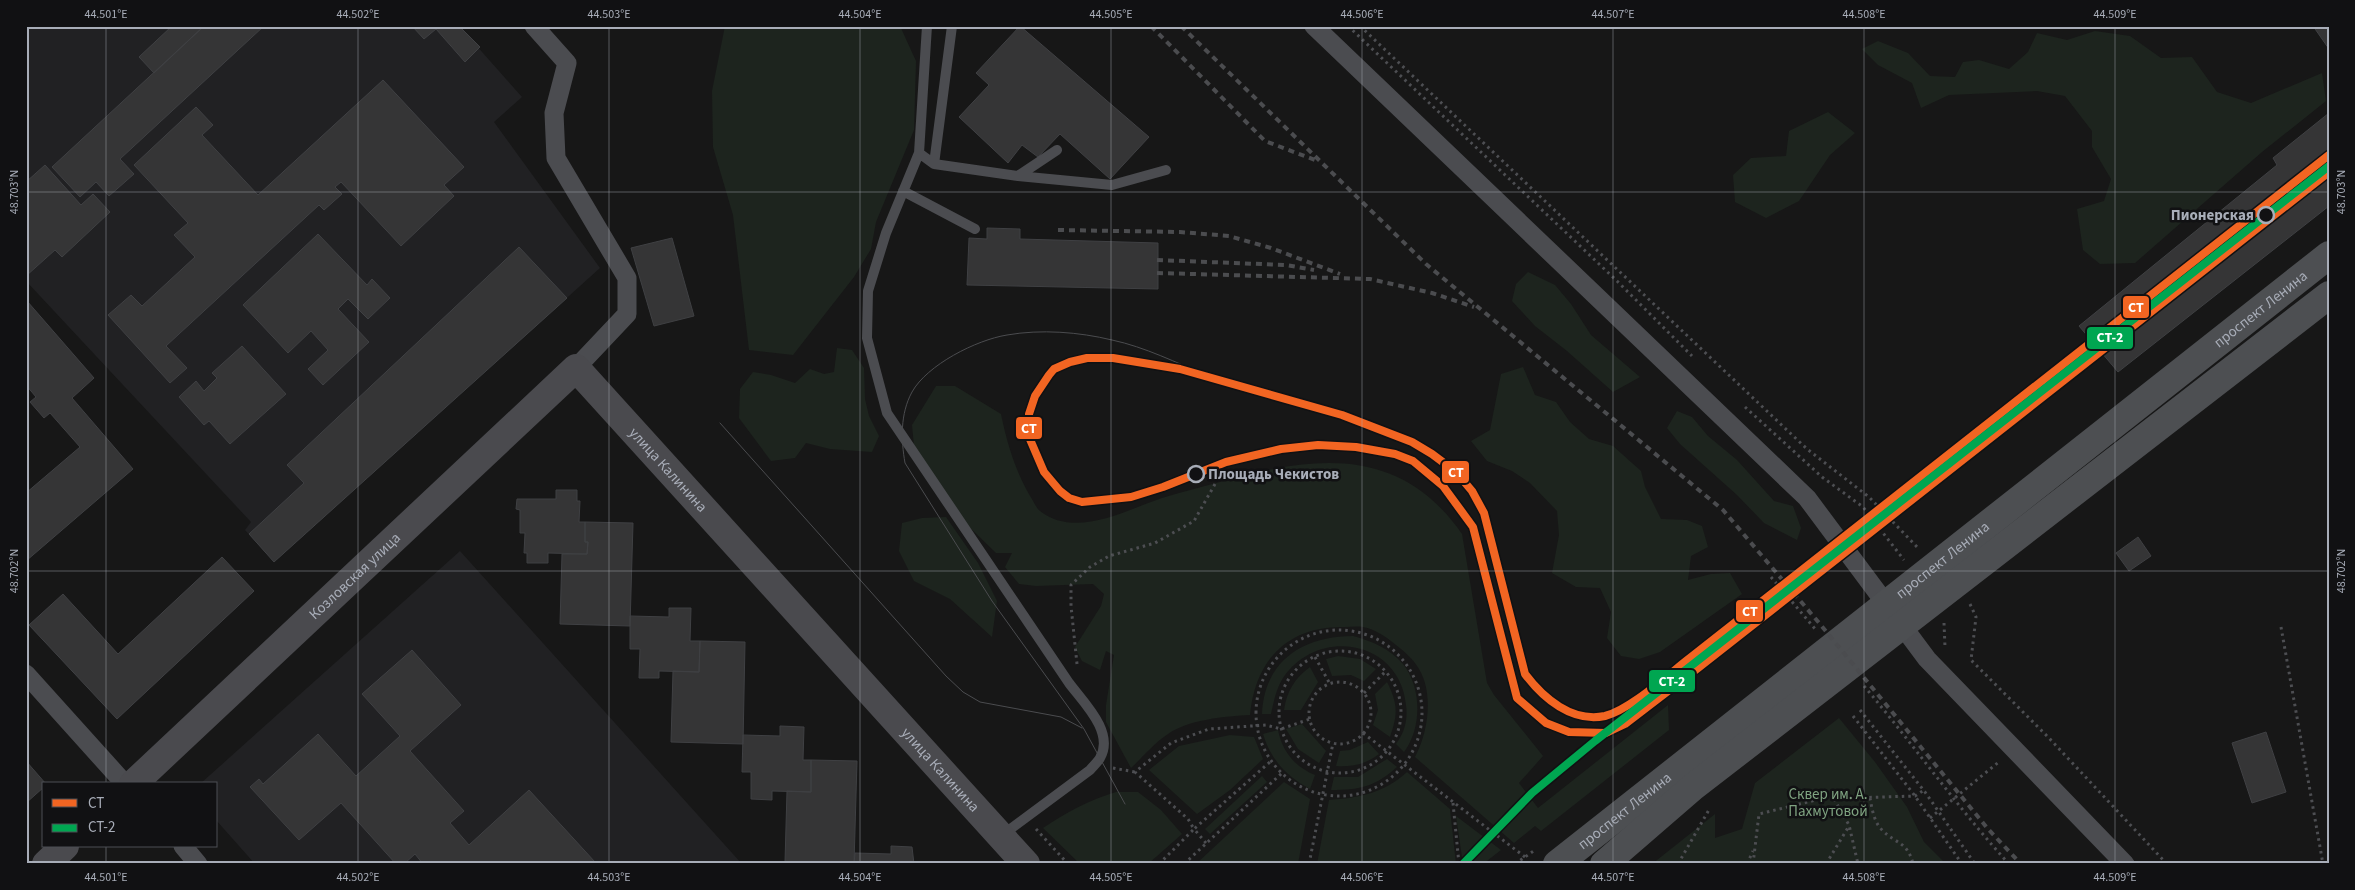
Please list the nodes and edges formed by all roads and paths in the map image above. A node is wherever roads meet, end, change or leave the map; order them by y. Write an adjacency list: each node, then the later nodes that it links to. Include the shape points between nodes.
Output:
1 (534, 26): 15 (street, via 567,63 554,113 556,158 627,278 627,314)
2 (927, 26): 7 (lane)
3 (952, 26): 8 (lane)
4 (1314, 26): 34 (street, via 1808,498 1928,659)
5 (1360, 26): 17 (path, via 1807,449 1870,497)
6 (1057, 150): 10 (lane)
7 (919, 154): 8 (lane); 11 (lane)
8 (934, 164): 10 (lane)
9 (1166, 170): 10 (lane, via 1112,185)
10 (1018, 176)
11 (903, 191): 12 (lane); 25 (lane, via 868,291 867,338 887,413)
12 (975, 229)
13 (2329, 255): 42 (main road, проспект Ленина)
14 (2329, 295): 42 (main road, проспект Ленина)
15 (576, 368): 41 (street, Козловская улица); 55 (street, улица Калинина)
16 (1219, 477): 25 (path, via 1194,521 1155,543 1110,556 1090,567 1071,585)
17 (1921, 552)
18 (1966, 601): 81 (path, via 1976,617 1971,660)
19 (2281, 627): 82 (path)
20 (1315, 657): 21 (path, via 1336,652 1353,653); 23 (path); 30 (path, via 1297,669 1284,687 1279,708)
21 (1385, 672): 24 (path); 35 (path, via 1398,692 1401,716 1395,739)
22 (26, 674): 40 (street)
23 (1330, 684): 24 (path, via 1348,683); 28 (path, via 1316,694 1309,710)
24 (1364, 693): 32 (path, via 1371,709)
25 (1081, 699): 51 (lane, via 1104,736 1101,757 1090,770)
26 (1860, 710): 43 (path)
27 (1853, 716): 45 (path)
28 (1310, 719): 30 (path); 33 (path, via 1318,735)
29 (1257, 725): 30 (path); 36 (path, via 1264,750); 37 (path, via 1258,695 1269,668 1278,656 1296,642 1317,633 1347,630 1362,633 1400,656 1418,689 1421,726 1418,741); 54 (path, via 1209,729 1187,736 1170,743 1135,772 1188,819)
30 (1281, 729): 38 (path, via 1298,757)
31 (1902, 731): 47 (path)
32 (1363, 734): 33 (path, via 1350,742); 35 (path)
33 (1333, 743): 38 (path)
34 (2014, 750): 47 (path); 80 (street)
35 (1387, 751): 37 (path); 38 (path, via 1367,767 1341,773)
36 (1271, 761): 39 (path); 54 (path)
37 (1404, 765): 44 (path, via 1392,777 1366,792 1344,796); 49 (path)
38 (1327, 772): 44 (path)
39 (1282, 773): 44 (path, via 1301,787); 56 (path)
40 (124, 782)
41 (135, 782)
42 (1694, 787): 69 (main road, проспект Ленина); 70 (main road, проспект Ленина); 71 (path)
43 (1924, 790): 45 (path); 50 (path)
44 (1323, 794): 67 (path)
45 (1916, 796): 46 (path); 52 (path)
46 (1870, 798): 48 (path); 76 (path, via 1874,816 1882,830 1908,848)
47 (1954, 798): 50 (path); 79 (path)
48 (1834, 799): 53 (path); 57 (path, via 1759,814)
49 (1454, 802): 60 (path); 68 (path)
50 (1938, 811): 52 (path); 78 (path)
51 (1026, 817): 55 (lane); 64 (path)
52 (1930, 818): 77 (path)
53 (1849, 825): 74 (path); 75 (path)
54 (1194, 829): 56 (path); 65 (path)
55 (1000, 836): 61 (street, улица Калинина)
56 (1206, 844): 66 (path)
57 (1755, 847): 72 (path); 73 (path)
58 (63, 848): 63 (street)
59 (184, 848): 62 (street)
60 (1524, 857)
61 (1019, 861)
62 (197, 863)
63 (46, 864)
64 (1068, 864)
65 (1159, 864)
66 (1184, 864)
67 (1309, 864)
68 (1459, 864)
69 (1557, 864)
70 (1604, 864)
71 (1678, 864)
72 (1747, 864)
73 (1753, 864)
74 (1826, 864)
75 (1858, 864)
76 (1913, 864)
77 (1962, 864)
78 (1975, 864)
79 (2009, 864)
80 (2125, 864)
81 (2167, 864)
82 (2323, 864)

